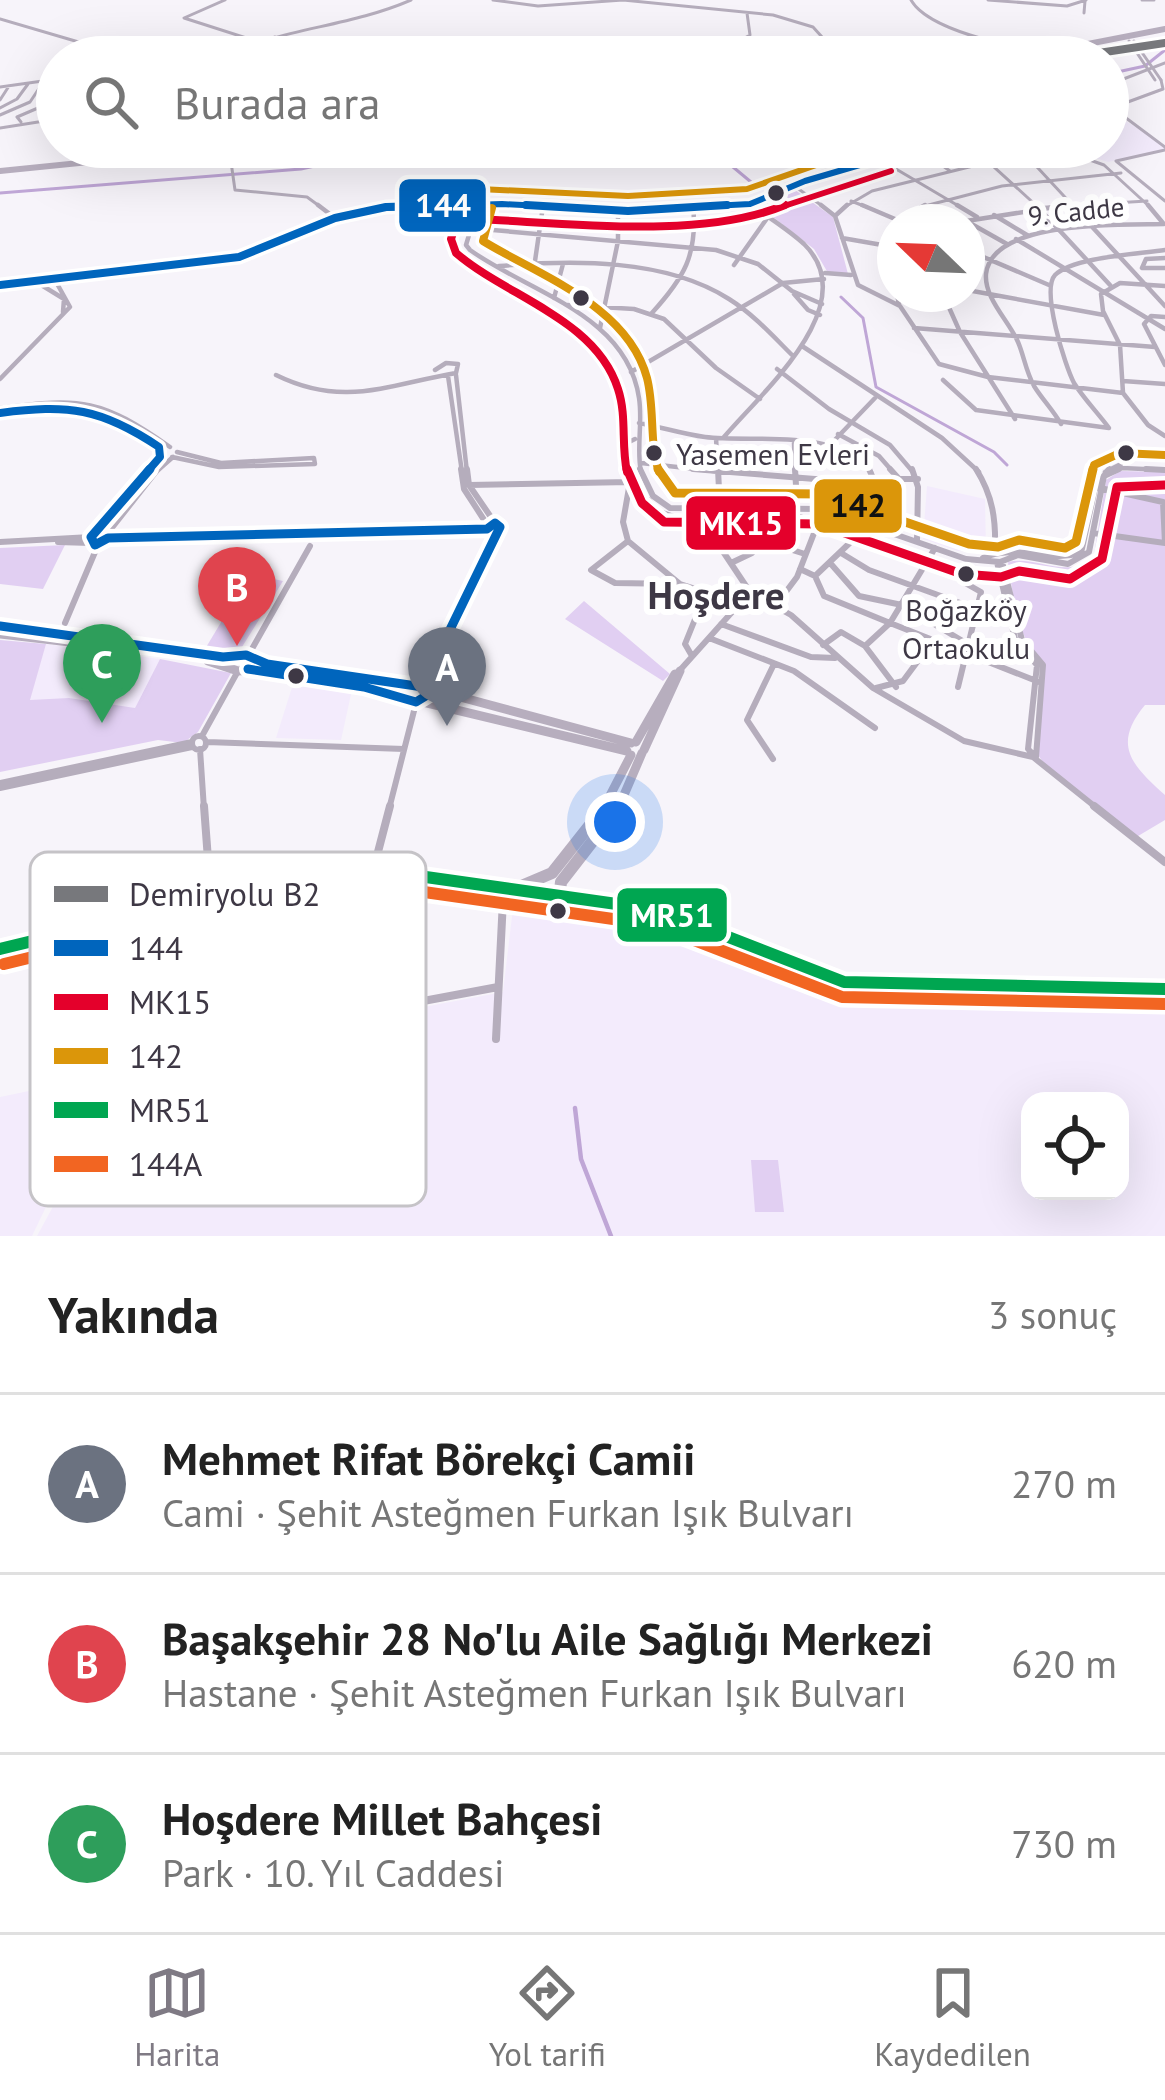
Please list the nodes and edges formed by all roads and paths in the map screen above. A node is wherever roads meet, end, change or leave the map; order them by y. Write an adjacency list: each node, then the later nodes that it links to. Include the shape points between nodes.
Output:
1 (225, 0): 16 (street, via 184,18)
2 (494, 0): 11 (street, via 538,7 618,0)
3 (910, 0): 20 (street, via 918,11)
4 (988, 0): 10 (street)
5 (1071, 0): 10 (street)
6 (1085, 0): 10 (street); 12 (street)
7 (1142, 0): 8 (street)
8 (1154, 0)
9 (412, 1): 17 (street)
10 (1056, 5)
11 (747, 13): 18 (street); 19 (street, via 782,16)
12 (1084, 13)
13 (0, 21): 15 (street)
14 (1165, 30): 21 (main road)
15 (50, 36)
16 (245, 36)
17 (285, 36)
18 (748, 36)
19 (825, 36)
20 (980, 36)
21 (1129, 37)
22 (1129, 38): 31 (street, bridge, via 1165,84)
23 (1165, 63): 24 (street)
24 (1129, 77)
25 (36, 82): 26 (street)
26 (28, 84): 27 (street); 33 (street)
27 (10, 86): 28 (street); 30 (street)
28 (0, 87)
29 (36, 93): 33 (street)
30 (0, 100)
31 (1129, 101)
32 (36, 109): 36 (street, via 17,117)
33 (0, 111)
34 (1129, 120): 38 (street)
35 (36, 121): 37 (street)
36 (21, 122)
37 (0, 128)
38 (1165, 147): 39 (street)
39 (1129, 157)
40 (36, 167): 51 (main road)
41 (38, 168): 51 (main road)
42 (231, 168): 76 (street, via 235,189 306,199)
43 (849, 168): 56 (street)
44 (946, 168): 52 (street)
45 (960, 168): 52 (street)
46 (997, 168): 57 (street)
47 (1038, 168): 55 (street)
48 (1114, 168): 53 (street)
49 (1125, 168): 60 (street)
50 (896, 169): 54 (street)
51 (0, 170)
52 (950, 171): 54 (street)
53 (1121, 173): 55 (street); 61 (street)
54 (916, 180): 58 (street); 59 (street)
55 (1049, 180): 57 (street); 68 (street)
56 (793, 185): 63 (street); 74 (street)
57 (1015, 185): 58 (street); 69 (street)
58 (947, 198): 64 (street); 65 (street)
59 (850, 201): 71 (street); 74 (street)
60 (1165, 201)
61 (1147, 202): 68 (street); 77 (street)
62 (478, 204): 67 (street); 76 (street); 79 (street)
63 (750, 204): 66 (street); 75 (street)
64 (935, 204)
65 (956, 204)
66 (692, 205): 70 (street); 89 (street)
67 (543, 206): 70 (street); 82 (street)
68 (1075, 206): 69 (street); 78 (street)
69 (1038, 207): 72 (street); 80 (street)
70 (618, 210): 86 (street)
71 (877, 213)
72 (992, 214): 73 (street); 83 (street)
73 (985, 215)
74 (836, 216): 84 (street)
75 (768, 217): 92 (street); 105 (street, via 806,246)
76 (333, 218): 106 (street, via 239,256)
77 (1164, 225): 78 (street, 9. Cadde)
78 (1094, 227): 80 (street, 9. Cadde); 90 (street)
79 (470, 228): 82 (street); 99 (street, via 466,245)
80 (1059, 230): 83 (street, 9. Cadde); 95 (street)
81 (985, 233): 88 (street)
82 (540, 234): 86 (street); 96 (street)
83 (1027, 235): 85 (street, 9. Cadde)
84 (842, 238): 87 (street); 104 (street)
85 (1016, 239): 88 (street, 9. Cadde); 100 (street)
86 (618, 241): 89 (street); 103 (street)
87 (877, 244)
88 (1006, 244): 94 (street, 9. Cadde)
89 (698, 248): 92 (street); 108 (street)
90 (1120, 254): 91 (street); 95 (street); 111 (street)
91 (1165, 254): 101 (street, via 1142,263)
92 (740, 257): 98 (street); 110 (street)
93 (985, 257): 94 (street)
94 (990, 259): 112 (street); 119 (street, 9. Cadde)
95 (1087, 261): 100 (street); 113 (street)
96 (535, 262): 97 (street); 99 (street)
97 (563, 264): 103 (street); 121 (street)
98 (734, 265)
99 (498, 267): 121 (street)
100 (1064, 268): 112 (street); 116 (street)
101 (1156, 268): 102 (street); 107 (street)
102 (1165, 268)
103 (613, 270): 108 (street); 126 (street)
104 (851, 275): 105 (street); 120 (street)
105 (824, 276): 110 (street); 122 (street)
106 (58, 278): 109 (street); 115 (street); 151 (street, via 70,307)
107 (1159, 278)
108 (683, 279): 127 (street); 130 (street)
109 (38, 283): 115 (street); 151 (street, via 65,308)
110 (783, 283): 117 (street); 127 (street)
111 (1146, 284): 113 (street); 114 (street); 125 (street)
112 (1049, 285): 124 (street)
113 (1111, 285): 116 (street)
114 (1165, 286)
115 (0, 287)
116 (1103, 290): 132 (street); 134 (street)
117 (792, 291): 122 (street); 131 (street)
118 (985, 293): 119 (street)
119 (993, 295): 124 (street); 139 (street, 9. Cadde)
120 (877, 296)
121 (554, 298): 123 (street)
122 (822, 304): 131 (street)
123 (566, 305): 126 (street); 135 (street)
124 (1050, 305): 132 (street); 141 (street)
125 (1165, 305)
126 (606, 307): 130 (street); 135 (street)
127 (742, 307): 140 (street); 145 (street)
128 (904, 312): 136 (street)
129 (951, 312): 138 (street)
130 (651, 314): 140 (street)
131 (820, 315): 143 (street)
132 (1104, 315): 142 (street)
133 (1165, 317): 134 (street)
134 (1149, 318): 137 (street); 144 (street, via 1144,326)
135 (600, 328): 149 (street)
136 (913, 328): 138 (street); 152 (street, via 939,364)
137 (1165, 329)
138 (960, 332): 139 (street); 152 (street)
139 (1016, 337): 141 (street); 155 (street, 9. Cadde)
140 (687, 339): 149 (street); 160 (street)
141 (1060, 340): 142 (street); 157 (street)
142 (1120, 345): 144 (street); 154 (street)
143 (802, 346): 145 (street); 159 (street)
144 (1155, 347): 146 (street)
145 (792, 355): 147 (street)
146 (1165, 365)
147 (777, 369): 160 (street); 163 (street)
148 (443, 371): 148 (street, via 369,392 313,388 276,375 311,390 370,395); 150 (street); 150 (street, via 458,364); 185 (street, via 463,483)
149 (631, 372): 164 (street)
150 (456, 373): 181 (street)
151 (0, 376)
152 (988, 376): 155 (street); 162 (street)
153 (943, 380): 162 (street, via 968,407)
154 (1123, 381): 156 (street); 158 (street)
155 (1032, 382): 157 (street); 165 (street, 9. Cadde)
156 (1165, 384)
157 (1076, 387): 158 (street); 165 (street, via 1108,428)
158 (1123, 393): 167 (street)
159 (876, 398): 163 (street); 197 (street, via 968,456 990,492)
160 (760, 399): 168 (street)
161 (0, 410): 172 (street, via 88,404)
162 (1015, 419): 165 (street)
163 (850, 422): 166 (street); 177 (street, via 882,438)
164 (639, 423): 168 (street); 169 (street)
165 (1061, 424)
166 (838, 434): 171 (street); 178 (street, via 879,455)
167 (1165, 436)
168 (720, 438): 170 (street); 175 (street)
169 (634, 439): 173 (street); 180 (street, via 627,443)
170 (794, 443): 171 (street); 176 (street)
171 (827, 447): 179 (street, via 861,460)
172 (168, 454): 172 (street, via 219,467 315,464 314,458 221,463); 195 (street)
173 (640, 463): 175 (street); 184 (street, via 662,505)
174 (1165, 468): 182 (street, via 1116,469); 205 (street, via 1118,464 1101,473 1079,555)
175 (719, 472): 176 (street); 184 (street)
176 (796, 475): 179 (street); 183 (street)
177 (918, 478): 178 (street); 200 (street)
178 (900, 480): 179 (street)
179 (877, 481): 190 (street)
180 (630, 482): 181 (street, via 593,489); 187 (street, via 661,512); 199 (street)
181 (469, 485): 189 (street)
182 (1100, 488): 194 (street); 194 (street, via 1163,502 1165,543)
183 (796, 502)
184 (720, 510): 190 (street, via 822,509)
185 (476, 511): 189 (street); 191 (street, via 475,524)
186 (758, 516): 187 (street); 188 (street); 198 (street)
187 (699, 523): 210 (street)
188 (818, 523): 196 (street); 207 (street)
189 (491, 528): 191 (street); 242 (street)
190 (877, 528): 200 (street)
191 (464, 529): 193 (street)
192 (299, 532): 193 (street); 195 (street); 203 (street)
193 (327, 532): 203 (street)
194 (1093, 533): 208 (street, via 1089,552 1074,563)
195 (105, 534): 201 (street)
196 (856, 537): 206 (street); 209 (street)
197 (996, 538): 205 (street); 208 (street)
198 (760, 540): 207 (street); 210 (street)
199 (628, 541): 214 (street); 214 (street, via 591,570 633,587)
200 (917, 541): 204 (street)
201 (93, 542): 202 (street); 226 (street)
202 (0, 543)
203 (310, 546): 235 (street)
204 (934, 548): 208 (street); 209 (street)
205 (1021, 550): 208 (street)
206 (841, 553): 211 (street); 215 (street)
207 (805, 554): 212 (street)
208 (998, 557): 222 (street)
209 (928, 562): 215 (street); 221 (street, via 978,589)
210 (731, 563): 217 (street)
211 (831, 564): 213 (street); 220 (street, via 859,596)
212 (800, 569): 213 (street); 219 (street)
213 (814, 576): 223 (street, via 824,596)
214 (680, 584): 216 (street)
215 (917, 584): 220 (street); 221 (street)
216 (706, 592): 218 (street); 233 (street, via 685,644)
217 (750, 592): 218 (street); 219 (street)
218 (737, 602): 224 (street)
219 (776, 605): 230 (street)
220 (902, 605): 223 (street); 229 (street)
221 (976, 611): 222 (street); 229 (street)
222 (1013, 621): 238 (street, via 1043,665)
223 (890, 622): 228 (street); 231 (street)
224 (721, 624): 227 (street); 234 (street)
225 (0, 630): 226 (main road)
226 (61, 633): 235 (main road)
227 (709, 638): 233 (street); 236 (street)
228 (932, 642): 232 (street); 239 (street)
229 (966, 643): 232 (street)
230 (823, 645): 231 (street, via 836,632); 234 (street)
231 (865, 646): 239 (street)
232 (964, 653): 238 (street); 240 (street)
233 (692, 656): 237 (street)
234 (835, 658): 241 (street)
235 (243, 664): 242 (main road); 244 (street)
236 (774, 664): 243 (street); 248 (street, via 747,719)
237 (680, 671): 246 (main road)
238 (1040, 683): 247 (street)
239 (896, 687): 241 (street)
240 (958, 687)
241 (872, 688): 247 (street, via 964,741)
242 (419, 695): 245 (street); 246 (main road)
243 (875, 728)
244 (199, 743): 245 (street); 249 (street); 250 (street)
245 (404, 749): 251 (street)
246 (635, 749): 254 (main road, via 609,804 544,879); 255 (main road, via 620,806 561,882 562,893)
247 (1033, 757): 252 (street)
248 (773, 759)
249 (0, 786)
250 (207, 852)
251 (378, 852)
252 (1165, 862)
253 (426, 885): 254 (main road)
254 (502, 898): 255 (main road); 256 (street); 256 (street); 261 (main road, via 670,923 813,982)
255 (577, 900): 261 (main road, via 665,912 810,973)
256 (500, 935): 259 (street)
257 (30, 946): 258 (main road)
258 (0, 953)
259 (498, 987): 263 (street); 264 (street)
260 (1165, 989): 261 (main road)
261 (884, 990): 262 (main road)
262 (1165, 999)
263 (426, 1000)
264 (496, 1039)

